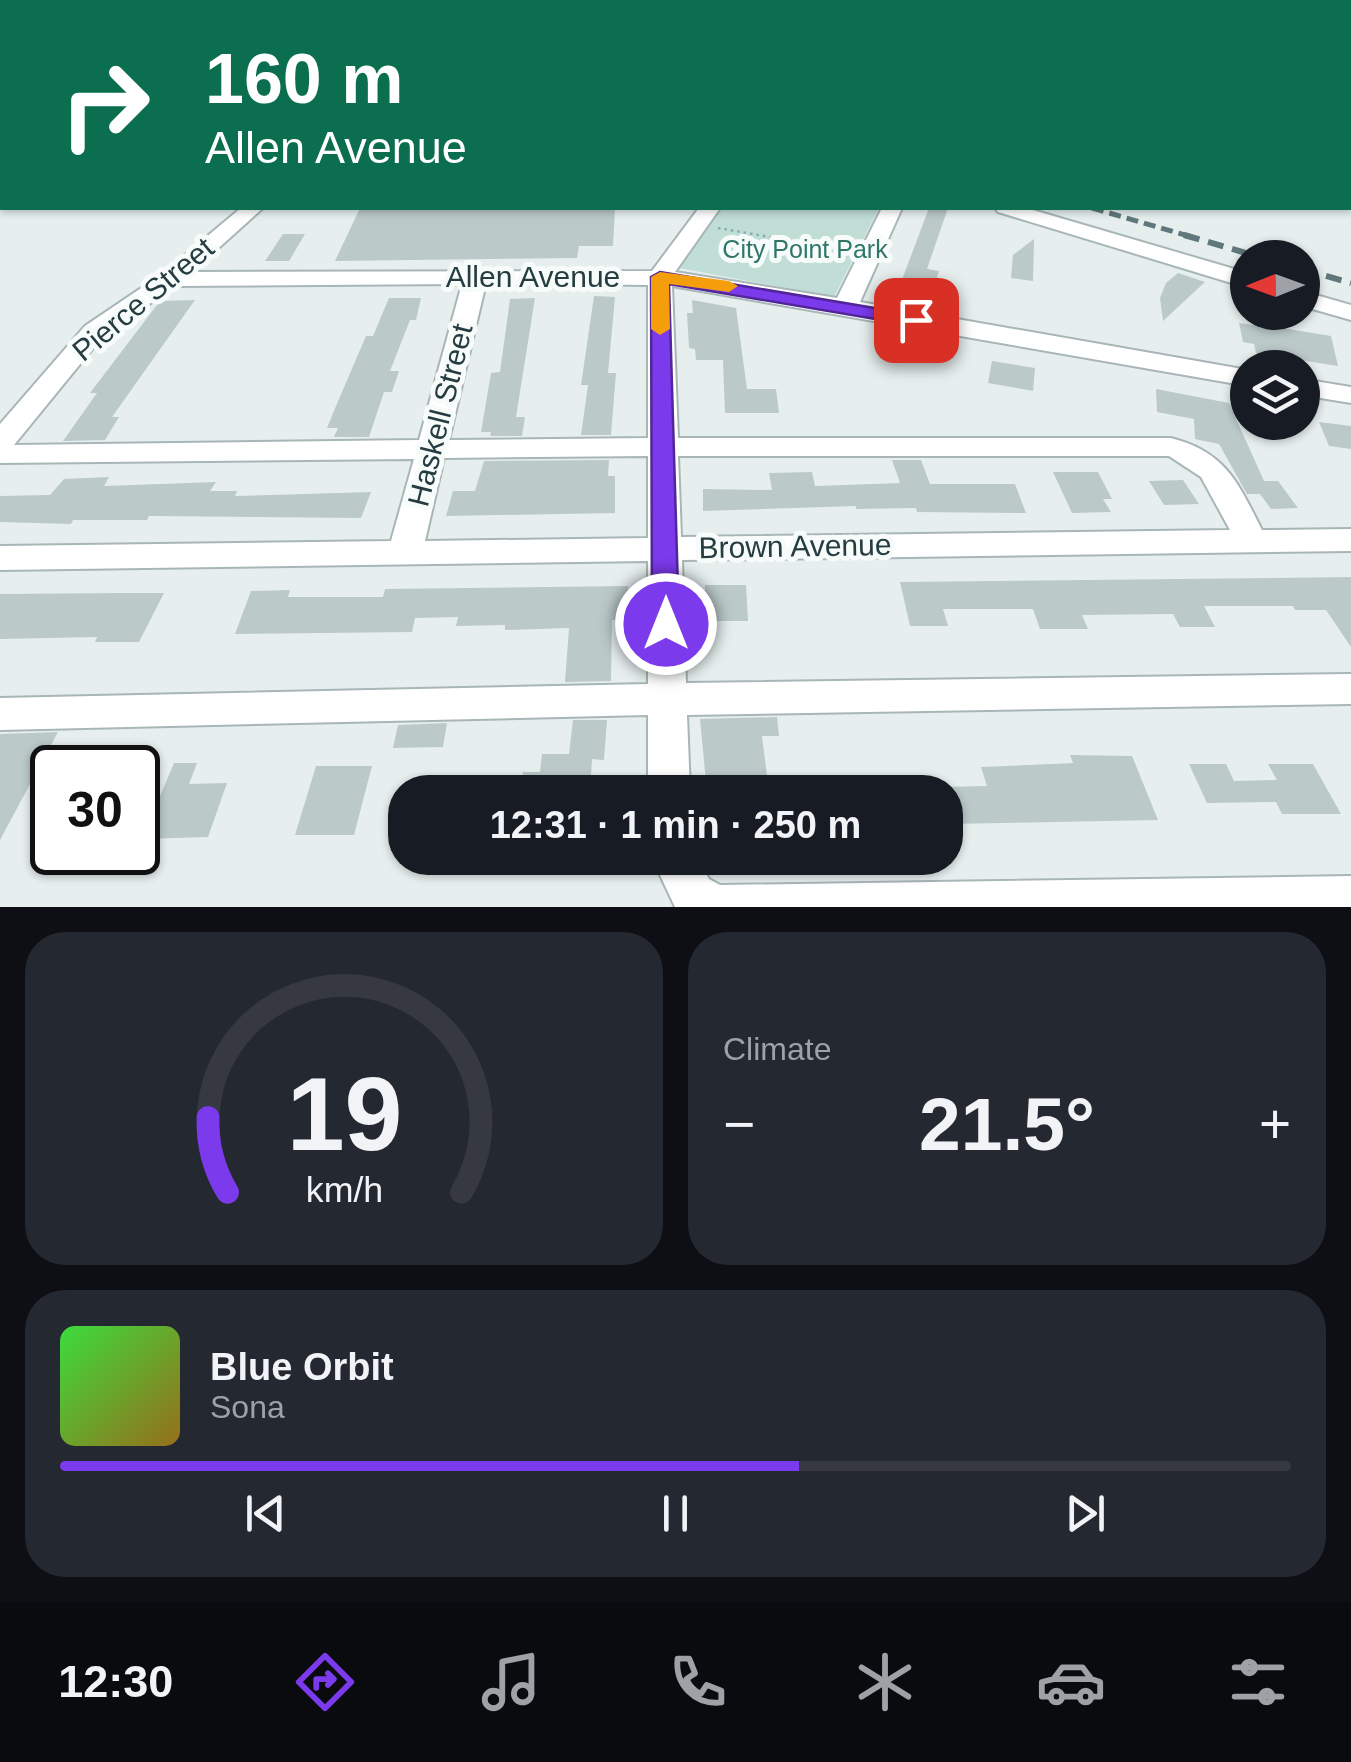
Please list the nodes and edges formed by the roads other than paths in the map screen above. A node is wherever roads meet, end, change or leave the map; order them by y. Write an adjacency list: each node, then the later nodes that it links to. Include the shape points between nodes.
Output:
1 (251, 210): 8 (street, Pierce Street)
2 (891, 210): 10 (street)
3 (1011, 210): 6 (street)
4 (703, 216): 7 (street)
5 (476, 276): 7 (street, Allen Avenue); 8 (street, Allen Avenue); 17 (street, Haskell Street)
6 (1230, 276)
7 (660, 277): 10 (street, Allen Avenue); 16 (street)
8 (170, 278): 15 (street, Pierce Street, via 94,331)
9 (1320, 304): 11 (street)
10 (845, 308): 12 (street, Allen Avenue)
11 (1351, 313)
12 (1230, 375)
13 (1320, 390): 14 (street)
14 (1351, 395)
15 (0, 443)
16 (664, 448): 17 (street); 19 (street, via 1186,449 1208,461); 21 (street)
17 (431, 450): 18 (street); 22 (street, Haskell Street)
18 (0, 454)
19 (1252, 540): 20 (street, Brown Avenue); 21 (street, Brown Avenue)
20 (1351, 540)
21 (666, 547): 22 (street, Brown Avenue); 25 (street)
22 (405, 553): 23 (street, Brown Avenue)
23 (0, 558)
24 (1351, 689): 25 (street)
25 (666, 700): 26 (street); 27 (street)
26 (0, 714)
27 (668, 775)
28 (682, 875): 31 (street, via 692,894)
29 (1350, 898): 30 (street)
30 (1062, 906): 32 (street)
31 (712, 907)
32 (720, 907)

